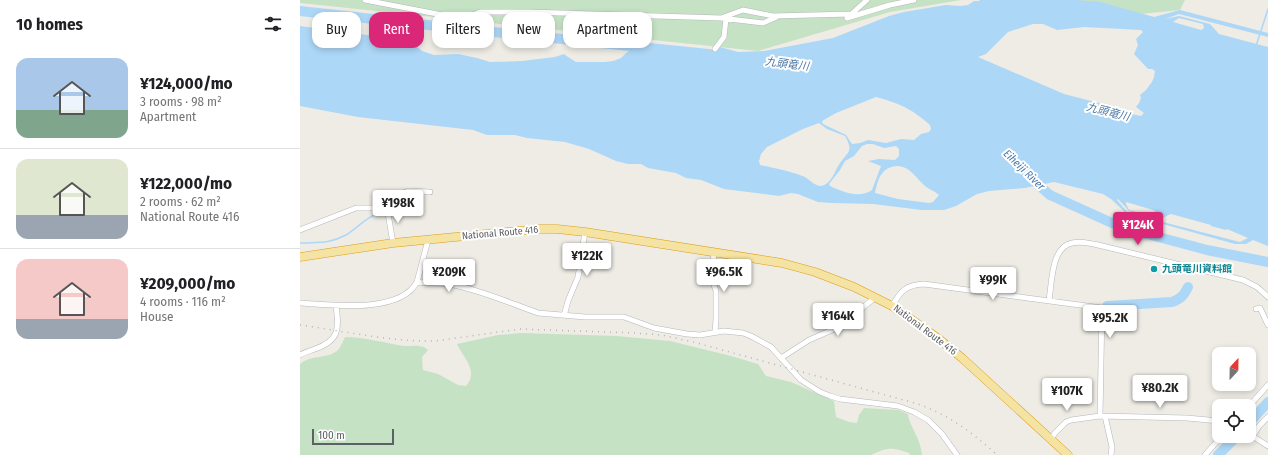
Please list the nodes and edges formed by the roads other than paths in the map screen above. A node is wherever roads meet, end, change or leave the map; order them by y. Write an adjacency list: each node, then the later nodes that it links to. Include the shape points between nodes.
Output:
1 (365, 0): 5 (street)
2 (866, 0): 6 (street)
3 (914, 0): 6 (street, via 890,4 847,18)
4 (494, 12): 8 (street)
5 (432, 13)
6 (851, 14): 7 (street)
7 (779, 16): 8 (street, via 763,23); 8 (street, via 743,10)
8 (723, 18): 9 (street, via 724,37)
9 (715, 49)
10 (430, 192): 11 (street, via 408,191 386,202)
11 (386, 208): 12 (street, via 356,208); 15 (street)
12 (300, 230)
13 (585, 232): 14 (highway, National Route 416, via 538,229); 16 (highway, National Route 416); 26 (street, via 578,277)
14 (428, 240): 15 (highway, National Route 416); 18 (street)
15 (393, 243): 17 (highway, National Route 416)
16 (714, 252): 19 (highway, National Route 416, via 798,266 832,277); 28 (street, via 712,279 716,291)
17 (300, 257)
18 (417, 282): 23 (street, via 406,294 391,300 364,305); 26 (street, via 452,284 538,313)
19 (874, 296): 24 (highway, National Route 416); 30 (street, via 839,327 809,340)
20 (1268, 297): 21 (street, via 1257,286 1243,280 1122,250 1073,242 1065,246 1056,257)
21 (1049, 300): 24 (street, via 914,284 900,293); 33 (street, via 1102,308)
22 (300, 303): 23 (street)
23 (336, 305): 29 (street, via 338,317 333,339)
24 (892, 306): 38 (highway, National Route 416, via 924,327 956,353)
25 (1256, 308): 27 (street, via 1260,308)
26 (564, 316): 28 (street, via 624,317 654,328 687,334)
27 (1268, 325)
28 (715, 332): 30 (street, via 751,336 771,347)
29 (300, 355)
30 (781, 358): 41 (street, via 801,380 830,396 898,406 921,416 936,427)
31 (1268, 385): 32 (street)
32 (1255, 399)
33 (1103, 416): 35 (street); 38 (street, via 1066,422); 43 (street, via 1112,447)
34 (1268, 417): 36 (street)
35 (1212, 420)
36 (1256, 429)
37 (1256, 438): 40 (street)
38 (1051, 440): 42 (highway, National Route 416)
39 (1216, 443): 44 (street)
40 (1268, 446)
41 (957, 455)
42 (1068, 455)
43 (1111, 455)
44 (1205, 455)

